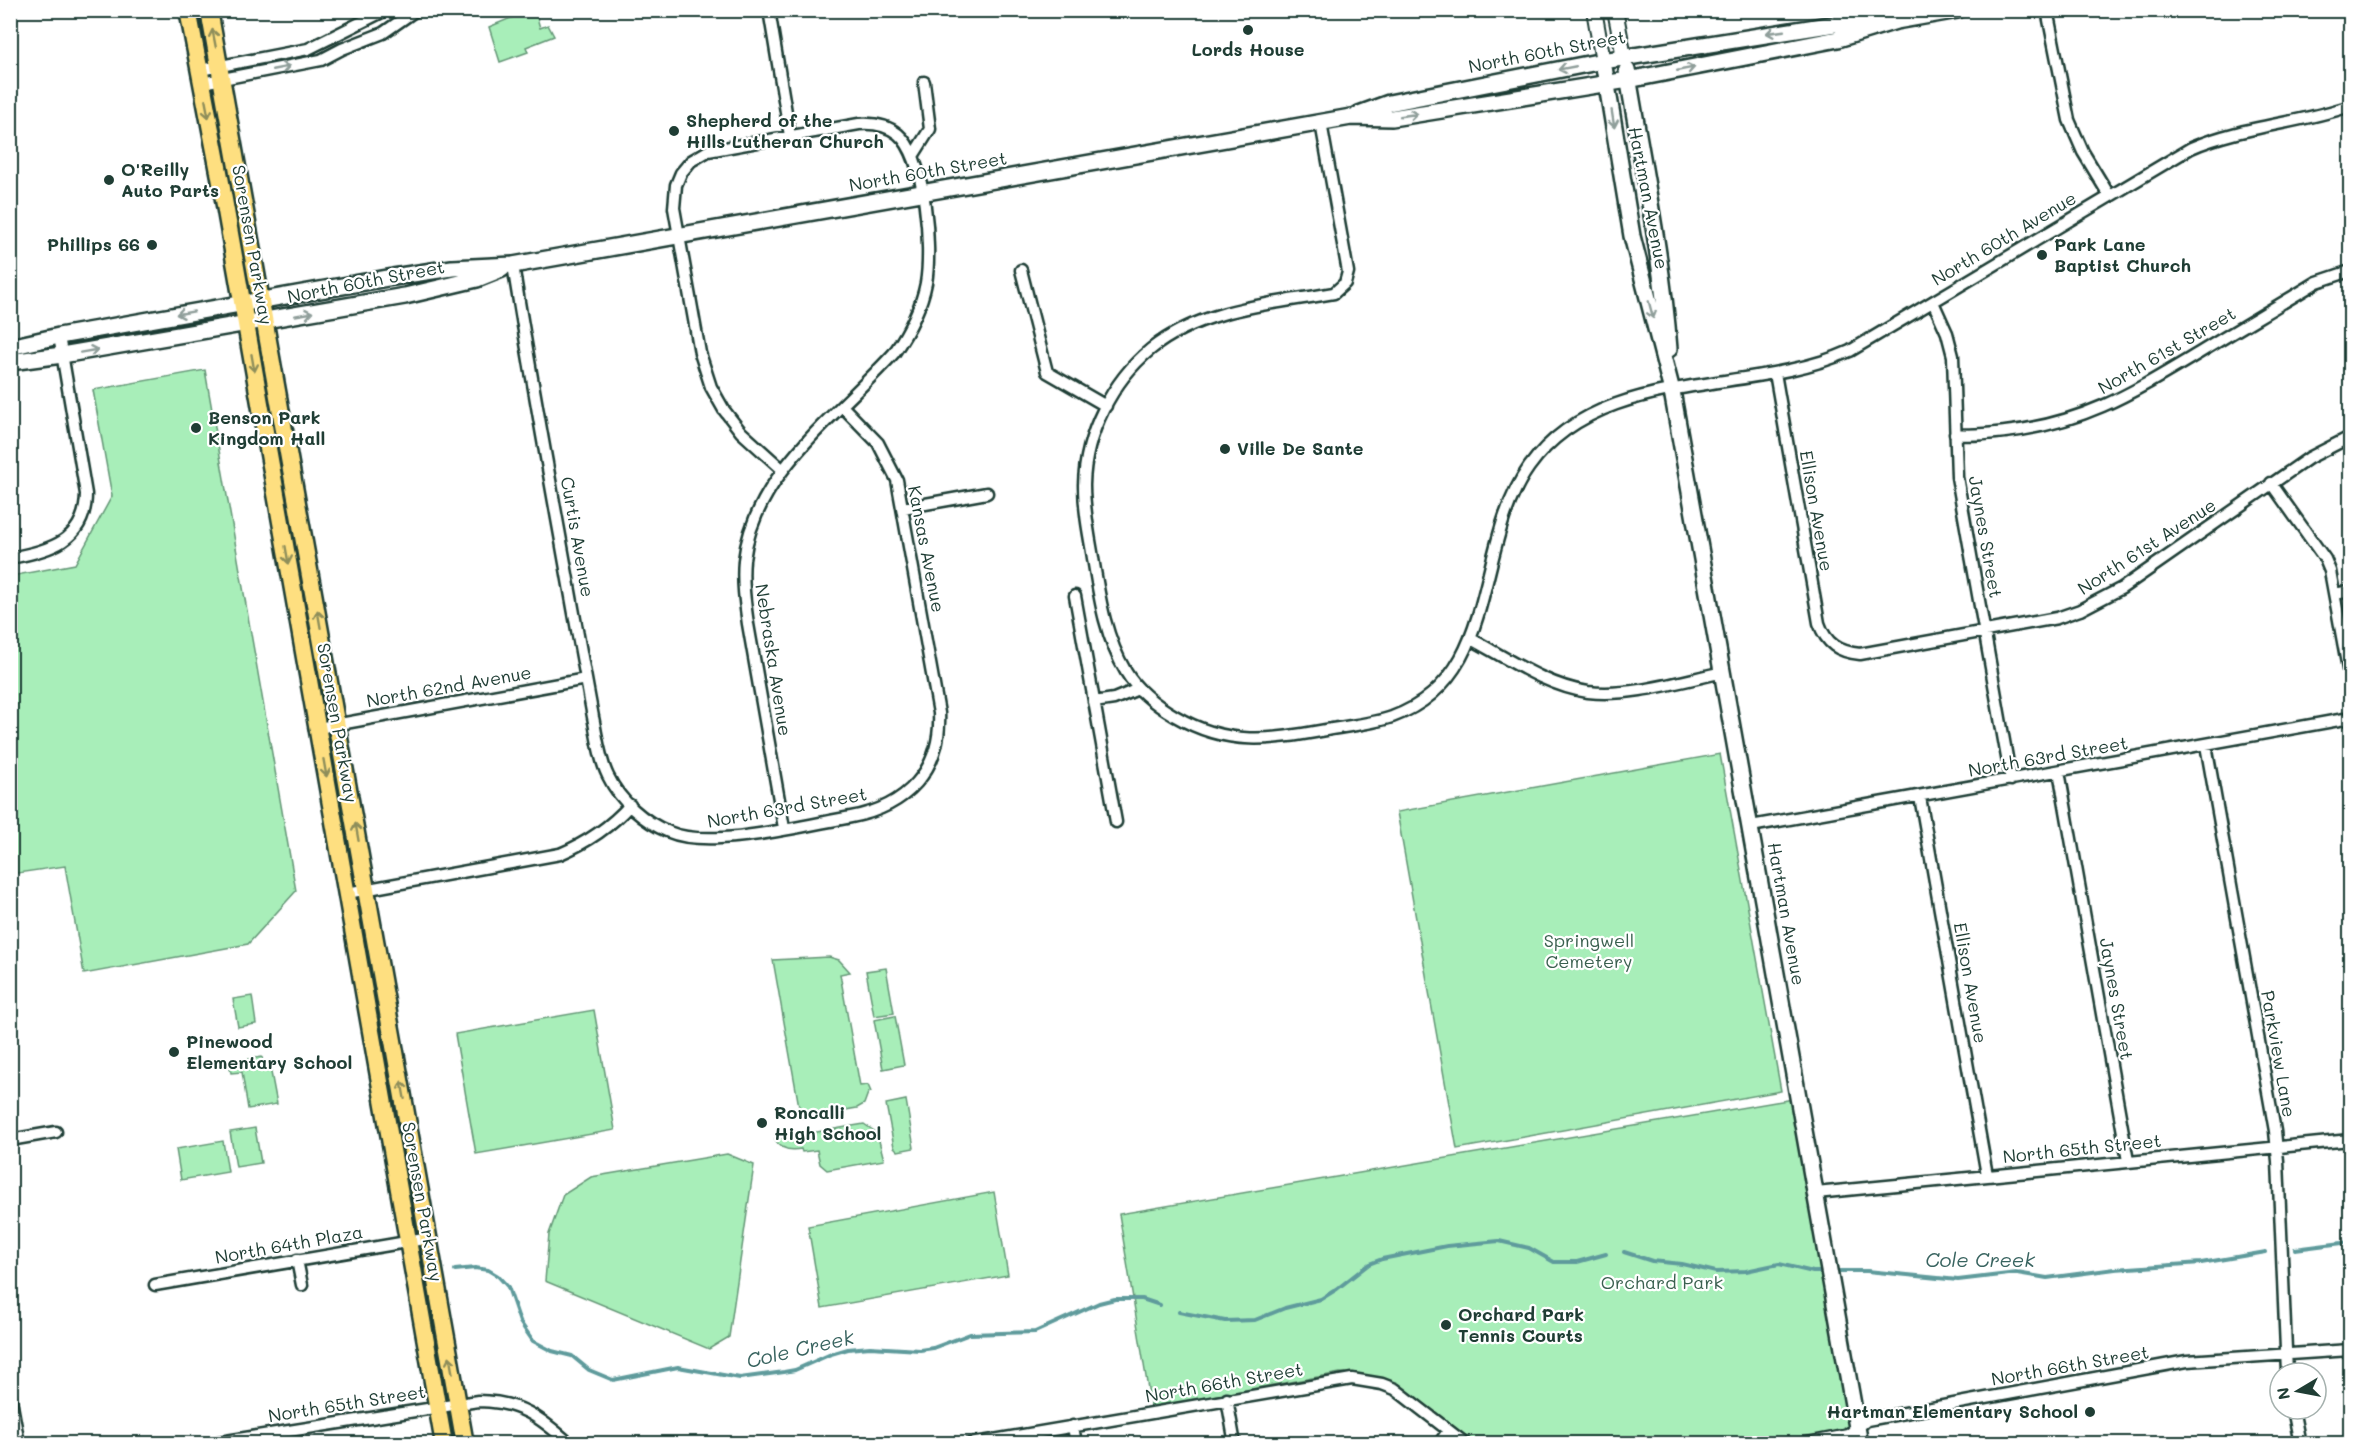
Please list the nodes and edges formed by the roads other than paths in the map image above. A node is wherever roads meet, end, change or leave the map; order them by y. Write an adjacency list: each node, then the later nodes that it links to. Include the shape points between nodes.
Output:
1 (188, 10): 14 (main road, Sorensen Parkway)
2 (209, 10): 13 (main road, Sorensen Parkway, one-way to 2)
3 (386, 10): 13 (street, via 308,49)
4 (416, 10): 13 (street, one-way to 4, via 321,60 383,33)
5 (769, 10): 21 (street)
6 (1594, 10): 12 (street, Hartman Avenue)
7 (1615, 10): 11 (street, Hartman Avenue)
8 (1958, 10): 10 (main road, North 60th Street)
9 (2047, 10): 24 (street, via 2069,120)
10 (1896, 21): 11 (main road, North 60th Street, one-way to 11, via 1860,20); 15 (main road, North 60th Street, one-way to 10, via 1839,39)
11 (1624, 57): 12 (main road, North 60th Street); 15 (main road, Hartman Avenue)
12 (1603, 61): 17 (main road, Hartman Avenue); 19 (main road, North 60th Street, one-way to 19, via 1389,103)
13 (221, 73): 14 (street); 29 (main road, Sorensen Parkway)
14 (201, 76): 31 (main road, Sorensen Parkway, one-way to 31)
15 (1628, 80): 17 (main road, North 60th Street); 39 (main road, Hartman Avenue, via 1665,305)
16 (924, 82): 22 (street, via 930,129)
17 (1607, 83): 19 (main road, North 60th Street, one-way to 17, via 1392,118); 39 (main road, Hartman Avenue, one-way to 39, via 1632,236)
18 (2350, 106): 24 (street, North 60th Avenue, via 2309,119 2210,139)
19 (1351, 117): 20 (main road, North 60th Street)
20 (1321, 123): 23 (main road, North 60th Street); 40 (street, North 60th Avenue, via 1348,272 1345,284 1334,293 1228,313 1175,333 1142,358)
21 (790, 136): 22 (street, via 868,123 898,134); 25 (street, via 716,149 691,161 676,185 674,208)
22 (913, 156): 23 (street)
23 (922, 194): 25 (main road, North 60th Street); 41 (street, via 929,256 918,311 894,353)
24 (2109, 195): 30 (street, North 60th Avenue)
25 (679, 236): 26 (main road, North 60th Street); 44 (street, via 700,354 711,387 741,432)
26 (513, 266): 29 (main road, North 60th Street, via 452,268); 32 (main road, North 60th Street, one-way to 26, via 448,287); 56 (street, Curtis Avenue)
27 (1021, 270): 40 (street, via 1047,372)
28 (2350, 271): 42 (street, North 61st Street, via 2317,282 2095,411 2023,430)
29 (261, 300): 31 (main road, North 60th Street); 32 (main road, Sorensen Parkway)
30 (1933, 302): 38 (street, North 60th Avenue, via 1850,351 1819,364); 42 (street, Jaynes Street, via 1953,356)
31 (242, 303): 33 (main road, Sorensen Parkway); 34 (main road, North 60th Street, one-way to 34)
32 (265, 321): 33 (main road, North 60th Street); 61 (main road, Sorensen Parkway, one-way to 32)
33 (246, 324): 36 (main road, North 60th Street, one-way to 33); 62 (main road, Sorensen Parkway, one-way to 62)
34 (59, 336): 35 (main road, North 60th Street); 36 (street)
35 (10, 347)
36 (62, 355): 37 (main road, North 60th Street); 48 (street, via 85,507 76,527 62,542 40,552)
37 (10, 362)
38 (1775, 373): 39 (street, North 60th Avenue); 54 (street, Ellison Avenue, via 1819,623 1827,640)
39 (1672, 391): 53 (street, North 60th Avenue, via 1629,399 1594,412 1562,433 1536,458 1507,509); 55 (main road, Hartman Avenue)
40 (1106, 406): 58 (street, North 60th Avenue, via 1095,428 1086,466 1087,520 1107,629)
41 (843, 407): 44 (street, Nebraska Avenue); 47 (street, Kansas Avenue, via 886,455)
42 (1955, 434): 52 (street, Jaynes Street, via 1957,477)
43 (2350, 437): 45 (street, North 61st Avenue)
44 (783, 470): 71 (street, Nebraska Avenue, via 753,521 743,576)
45 (2271, 483): 50 (street, via 2325,559); 52 (street, North 61st Avenue, via 2100,601 2057,618)
46 (987, 493): 47 (street)
47 (903, 508): 65 (street, Kansas Avenue, via 939,713 937,745)
48 (10, 558)
49 (2350, 591): 50 (street)
50 (2335, 594): 57 (street)
51 (1075, 596): 59 (street)
52 (1985, 632): 54 (street, North 61st Avenue, via 1860,654); 66 (street, Jaynes Street)
53 (1471, 639): 55 (street, via 1546,679 1586,691 1634,691); 58 (street, North 60th Avenue, via 1443,685 1412,708 1383,719 1280,738 1244,739 1205,731 1167,712)
54 (1837, 649)
55 (1724, 672): 70 (main road, Hartman Avenue)
56 (586, 679): 61 (street, North 62nd Avenue); 68 (street, Curtis Avenue, via 604,766 619,794)
57 (2350, 680)
58 (1138, 689): 59 (street)
59 (1094, 702): 69 (street)
60 (2350, 718): 63 (street, North 63rd Street)
61 (338, 724): 62 (street, North 62nd Avenue); 72 (main road, Sorensen Parkway, one-way to 61)
62 (318, 728): 73 (main road, Sorensen Parkway, one-way to 73)
63 (2206, 745): 64 (street, North 63rd Street); 77 (street, Parkview Lane)
64 (2059, 771): 66 (street, North 63rd Street); 78 (street, Jaynes Street)
65 (924, 773): 71 (street, North 63rd Street, via 908,792 876,810)
66 (2011, 780): 67 (street, North 63rd Street)
67 (1920, 797): 70 (street, North 63rd Street); 79 (street, Ellison Avenue)
68 (630, 805): 71 (street, North 63rd Street, via 657,827 690,838 720,839); 72 (street, via 589,839 560,854)
69 (1116, 822)
70 (1751, 826): 80 (main road, Hartman Avenue)
71 (784, 828)
72 (367, 890): 73 (street); 81 (main road, Sorensen Parkway, one-way to 72)
73 (347, 893): 82 (main road, Sorensen Parkway)
74 (56, 1132): 75 (street)
75 (10, 1140)
76 (2350, 1140): 77 (street, North 65th Street)
77 (2276, 1147): 78 (street, North 65th Street); 87 (street, Parkview Lane)
78 (2128, 1161): 79 (street, North 65th Street)
79 (1987, 1175): 80 (street, North 65th Street)
80 (1816, 1193): 95 (main road, Hartman Avenue)
81 (429, 1238): 82 (street, North 64th Plaza); 91 (main road, Sorensen Parkway, one-way to 81)
82 (409, 1241): 83 (street, North 64th Plaza); 92 (main road, Sorensen Parkway)
83 (297, 1260): 84 (street, North 64th Plaza); 85 (street)
84 (155, 1285)
85 (302, 1285)
86 (2350, 1350): 87 (street, North 66th Street)
87 (2285, 1355): 88 (street, Parkview Lane); 95 (street, North 66th Street, via 2187,1361 1867,1420)
88 (2286, 1361)
89 (10, 1394): 98 (street)
90 (1227, 1399): 94 (street, North 66th Street); 96 (street, North 66th Street, via 1338,1380 1373,1382 1406,1396); 105 (street)
91 (458, 1403): 92 (street, North 65th Street); 101 (main road, Sorensen Parkway); 102 (street, via 500,1401 517,1406)
92 (437, 1406): 97 (street, North 65th Street); 100 (main road, Sorensen Parkway)
93 (2296, 1421): 110 (street)
94 (1073, 1426): 103 (street, North 66th Street); 104 (street)
95 (1857, 1427): 108 (street, North 66th Street, via 1848,1435); 109 (main road, Hartman Avenue)
96 (1448, 1431): 106 (street); 107 (street, North 66th Street)
97 (250, 1440): 99 (street, North 65th Street)
98 (19, 1443)
99 (207, 1443)
100 (444, 1443)
101 (465, 1443)
102 (570, 1443)
103 (970, 1443)
104 (1076, 1443)
105 (1235, 1443)
106 (1439, 1443)
107 (1466, 1443)
108 (1802, 1443)
109 (1860, 1443)
110 (2300, 1443)

